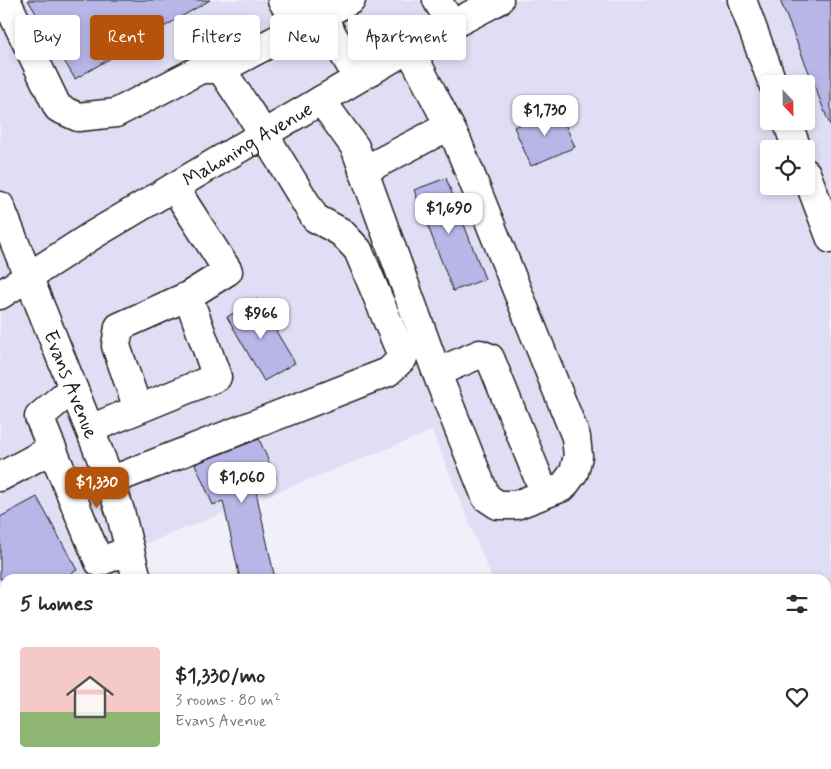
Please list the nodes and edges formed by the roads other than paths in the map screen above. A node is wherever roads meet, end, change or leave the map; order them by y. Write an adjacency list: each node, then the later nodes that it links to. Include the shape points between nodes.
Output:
1 (6, 0): 14 (main road, via 58,108 78,117 116,113 201,69)
2 (282, 0): 7 (main road)
3 (351, 0): 7 (main road)
4 (437, 0): 8 (main road)
5 (499, 0): 9 (main road, Mahoning Avenue)
6 (742, 0): 15 (main road)
7 (311, 15)
8 (446, 15)
9 (466, 18)
10 (270, 40): 14 (main road)
11 (338, 51): 16 (main road)
12 (389, 60): 16 (main road, Mahoning Avenue)
13 (415, 60): 18 (main road)
14 (221, 69): 19 (main road)
15 (770, 75)
16 (358, 78): 17 (main road, Mahoning Avenue)
17 (321, 100): 19 (main road, Mahoning Avenue); 20 (main road, via 355,147)
18 (453, 133): 20 (main road); 28 (main road, via 576,437 578,456 574,472 563,486 516,504 498,505 486,497); 34 (main road, via 450,153 560,437 563,459 559,468)
19 (264, 134): 21 (main road, Mahoning Avenue); 36 (main road, via 315,218 341,232 358,250 403,358 388,372)
20 (363, 171): 28 (main road)
21 (174, 187): 25 (main road, Mahoning Avenue); 27 (main road, via 228,271)
22 (814, 195): 24 (main road)
23 (0, 206): 25 (main road, Evans Avenue)
24 (831, 239)
25 (28, 277): 26 (main road, Mahoning Avenue); 30 (main road, Evans Avenue)
26 (0, 295)
27 (188, 296): 31 (main road, via 119,327 116,346); 31 (main road, via 217,377)
28 (422, 331): 29 (main road, via 431,331 435,336)
29 (447, 368): 34 (main road, via 486,473 494,484 504,487); 34 (main road, via 480,354 490,358)
30 (73, 388): 32 (main road, Evans Avenue); 33 (main road, via 39,417)
31 (138, 409): 32 (main road)
32 (90, 430): 36 (main road, Evans Avenue)
33 (52, 449): 35 (main road); 37 (main road, via 99,562)
34 (538, 477)
35 (0, 478)
36 (110, 481): 37 (main road, Evans Avenue)
37 (130, 550): 38 (main road, Evans Avenue)
38 (136, 574)

